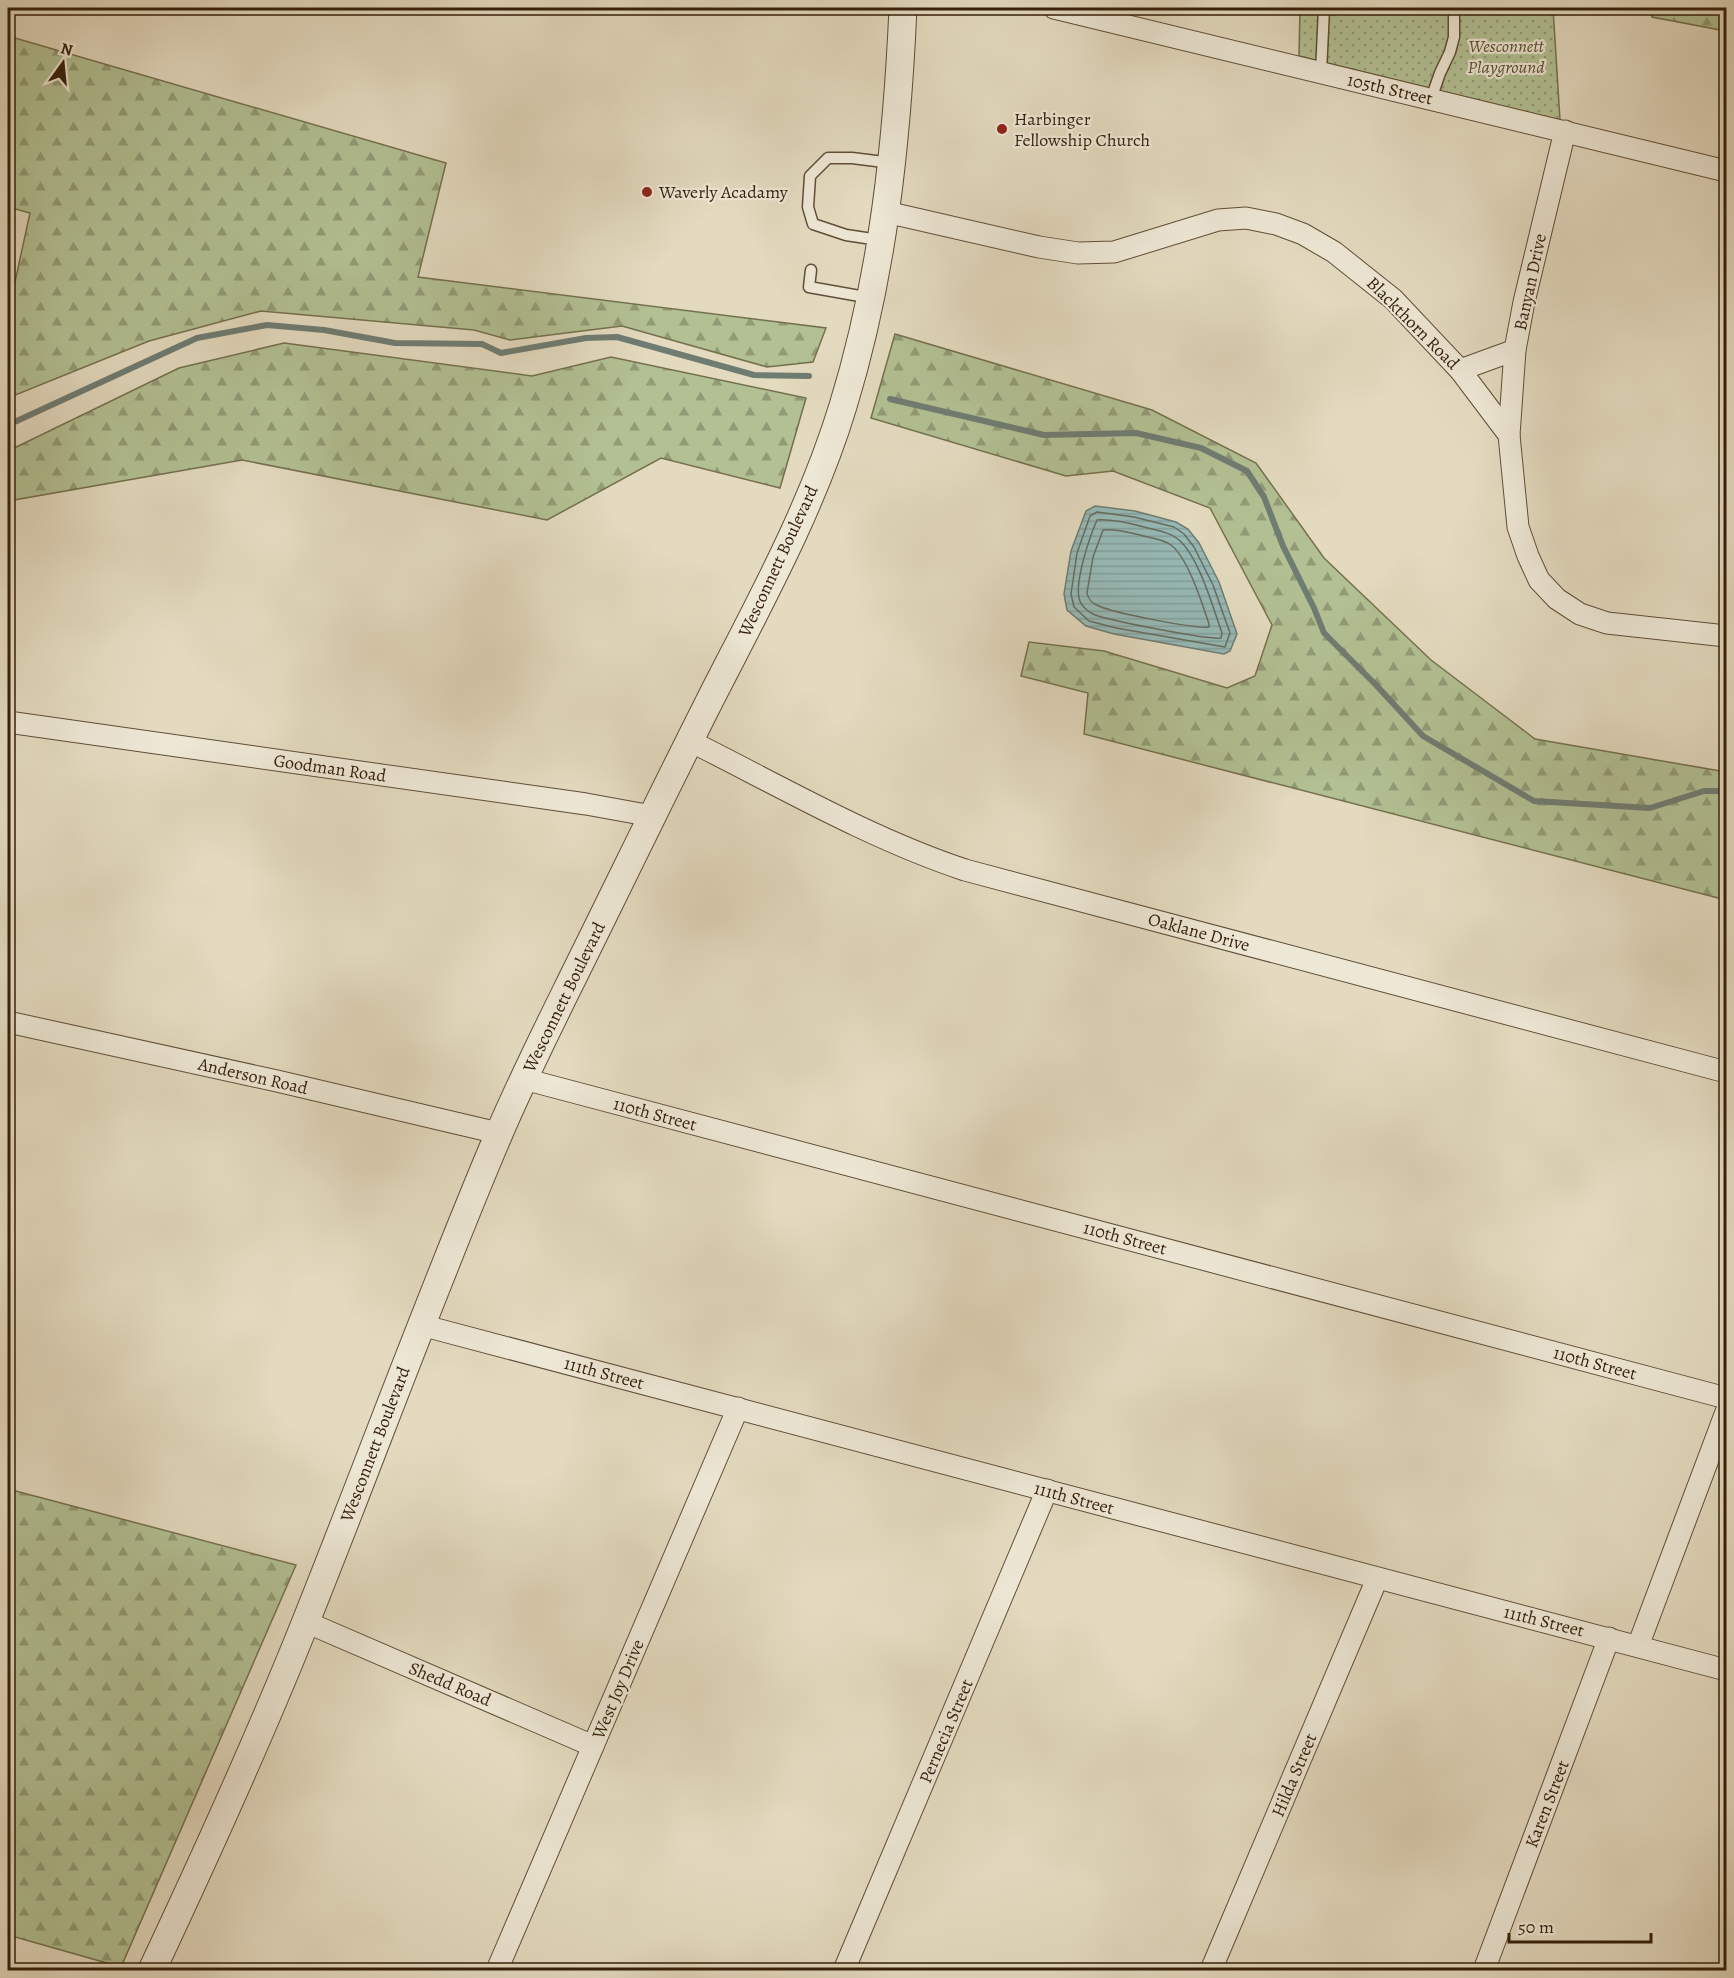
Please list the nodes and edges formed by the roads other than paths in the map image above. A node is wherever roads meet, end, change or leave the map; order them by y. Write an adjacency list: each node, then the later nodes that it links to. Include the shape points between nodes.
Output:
1 (903, 8): 8 (street, Wesconnett Boulevard)
2 (1054, 8): 5 (street, 105th Street)
3 (1324, 8): 5 (lane)
4 (1454, 8): 6 (lane, via 1454,37)
5 (1321, 73): 6 (street, 105th Street)
6 (1431, 99): 7 (street, 105th Street)
7 (1565, 131): 9 (street, 105th Street); 14 (street, Banyan Drive)
8 (892, 163): 10 (street, Wesconnett Boulevard); 11 (lane, via 828,158 810,176 808,207 813,224)
9 (1726, 171)
10 (886, 212): 11 (street, Wesconnett Boulevard); 15 (street, Blackthorn Road, via 1078,253 1114,252 1218,220 1246,218 1276,224 1303,234 1364,274)
11 (883, 241): 13 (street, Wesconnett Boulevard)
12 (811, 270): 13 (lane, via 809,286)
13 (872, 298): 19 (street, Wesconnett Boulevard, via 843,405 819,474 784,555)
14 (1515, 350): 15 (street); 16 (street, Banyan Drive)
15 (1460, 370): 16 (street, Blackthorn Road)
16 (1509, 435): 17 (street, via 1518,527 1539,580 1557,599 1580,614 1608,623)
17 (1726, 636)
18 (8, 722): 20 (street, Goodman Road)
19 (690, 741): 20 (street, Wesconnett Boulevard); 22 (street, Oaklane Drive, via 879,837 965,870)
20 (652, 816): 23 (street, Wesconnett Boulevard)
21 (8, 1022): 24 (street, Anderson Road)
22 (1726, 1072)
23 (524, 1079): 24 (street, Wesconnett Boulevard); 26 (street, 110th Street)
24 (498, 1133): 25 (street, Wesconnett Boulevard)
25 (421, 1325): 27 (street, 111th Street); 31 (street, Wesconnett Boulevard)
26 (1726, 1398)
27 (738, 1408): 29 (street, 111th Street); 35 (street, West Joy Drive)
28 (1726, 1412): 33 (street)
29 (1047, 1491): 30 (street, 111th Street); 38 (street, Pernecia Street)
30 (1377, 1579): 32 (street, 111th Street); 39 (street, Hilda Street)
31 (306, 1622): 35 (street, Shedd Road); 36 (street, Wesconnett Boulevard)
32 (1609, 1638): 33 (street, 111th Street); 40 (street, Karen Street)
33 (1638, 1646): 34 (street, 111th Street)
34 (1726, 1670)
35 (593, 1746): 37 (street, West Joy Drive)
36 (152, 1971)
37 (497, 1971)
38 (844, 1971)
39 (1211, 1971)
40 (1484, 1971)

